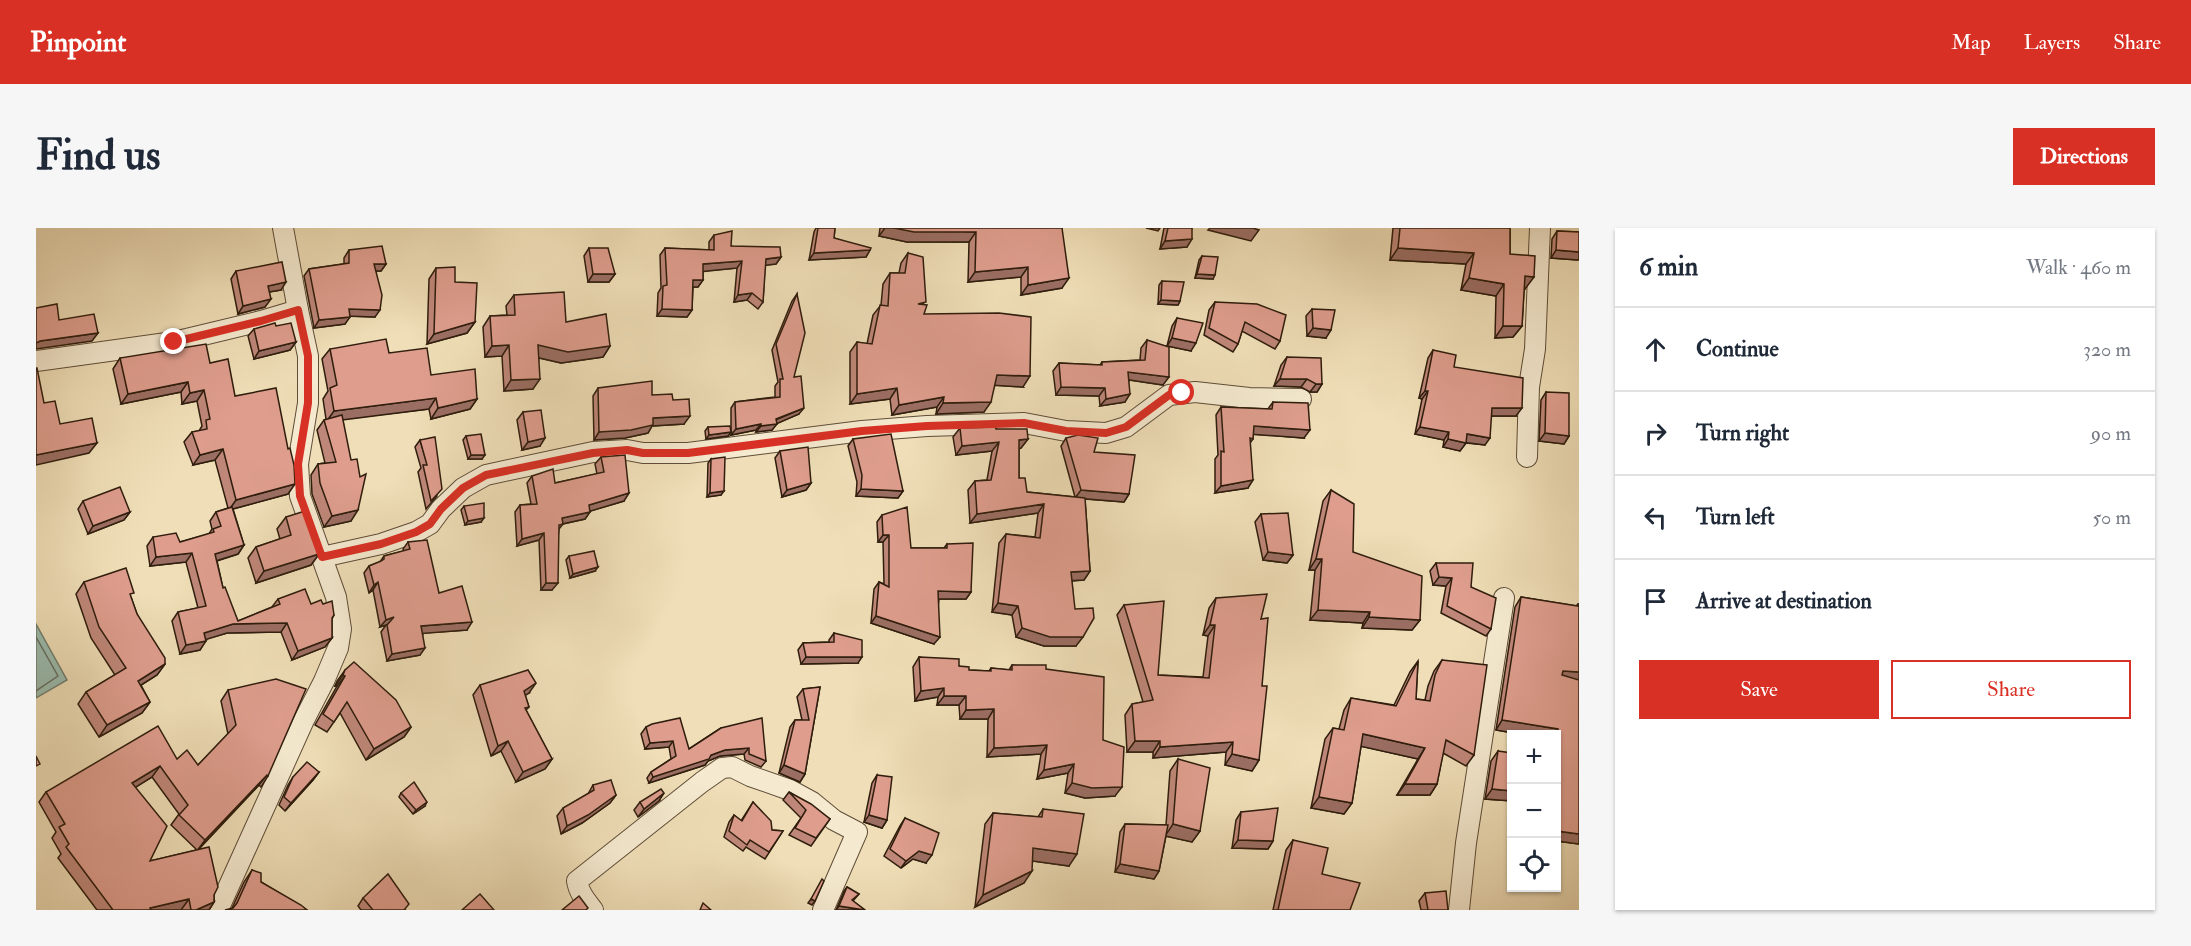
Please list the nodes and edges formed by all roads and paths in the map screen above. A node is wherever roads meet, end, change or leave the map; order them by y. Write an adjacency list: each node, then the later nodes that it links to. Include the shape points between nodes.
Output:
1 (283, 228): 3 (street)
2 (1540, 228): 6 (street)
3 (298, 310): 4 (street, via 174,342); 7 (street, via 308,356 308,403 298,464 300,496)
4 (36, 362)
5 (1301, 399): 7 (street, via 1195,392 1169,395 1126,427 1106,433 1024,423 927,426 688,453 593,453 486,475 463,488 430,524 416,532)
6 (1527, 457)
7 (322, 557): 9 (street, via 336,597 341,629 338,648)
8 (1504, 598): 12 (street)
9 (218, 910)
10 (593, 910): 11 (street, via 578,888 578,881 702,782 722,768 732,767 790,790 857,832)
11 (823, 910)
12 (1459, 910)

